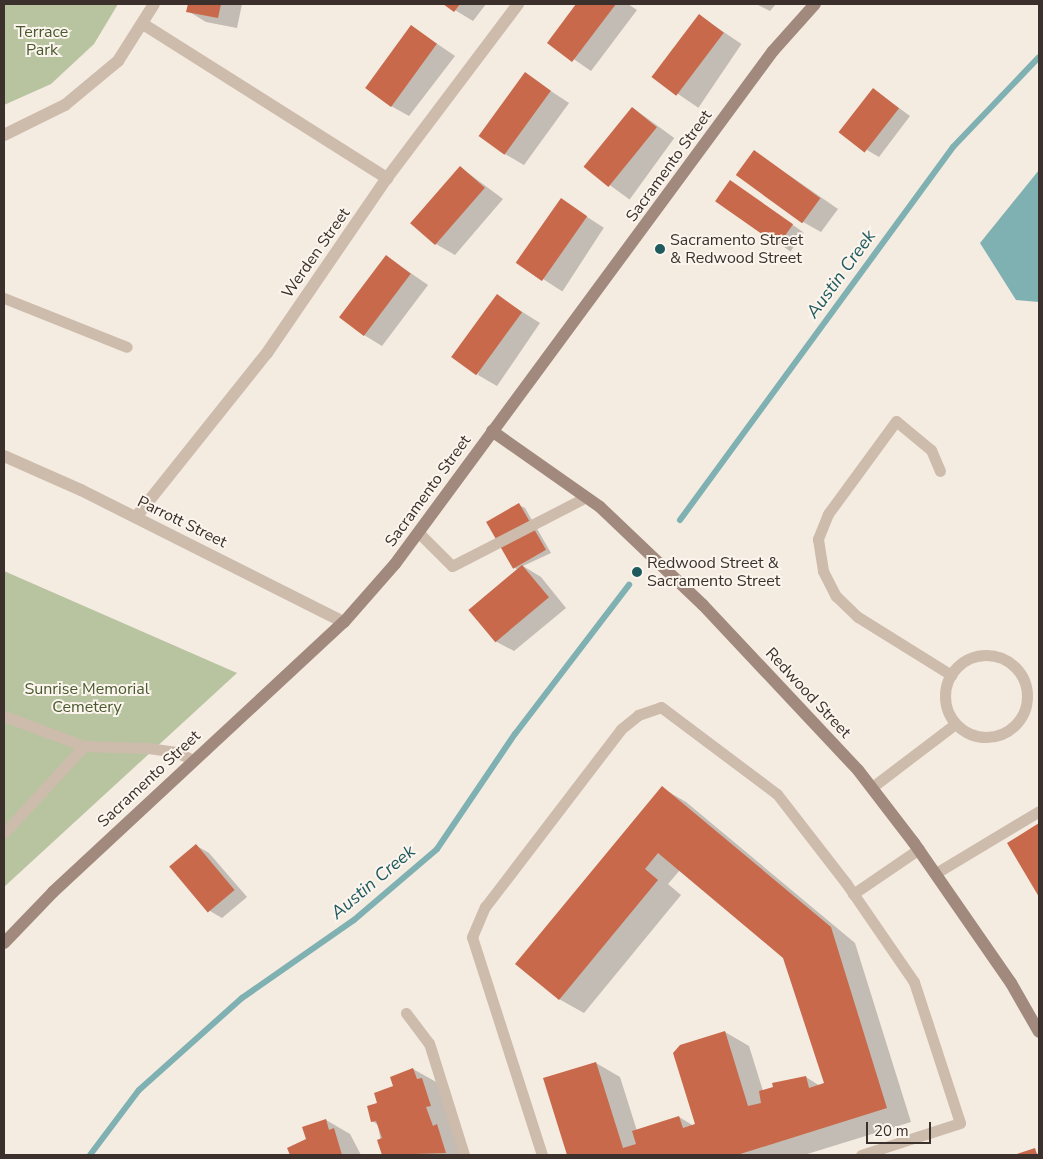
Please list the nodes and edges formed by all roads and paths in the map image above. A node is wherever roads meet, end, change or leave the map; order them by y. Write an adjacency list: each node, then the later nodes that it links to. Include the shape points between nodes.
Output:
1 (154, 4): 4 (street)
2 (518, 4): 6 (street, Werden Street)
3 (815, 4): 9 (main road, Sacramento Street, via 773,50)
4 (143, 24): 5 (street, via 118,62 65,105); 6 (street)
5 (4, 135)
6 (387, 178): 13 (street, Werden Street, via 267,353)
7 (4, 298): 8 (lane)
8 (127, 347)
9 (492, 431): 12 (main road, Redwood Street); 14 (main road, Sacramento Street)
10 (4, 456): 13 (street, Parrott Street)
11 (940, 471): 16 (lane, via 931,450 896,421 828,514 818,539 823,571 836,596 858,617)
12 (586, 497): 14 (lane, via 452,566); 21 (main road, Redwood Street, via 703,605)
13 (136, 517): 15 (street, Parrott Street)
14 (418, 532): 15 (main road, Sacramento Street)
15 (344, 622): 20 (main road, Sacramento Street)
16 (951, 675): 18 (lane, via 945,690 945,702); 18 (lane, via 966,660 994,656 1018,670 1025,683 1027,697 1017,723 993,737 979,737)
17 (4, 716): 19 (lane)
18 (955, 724): 21 (lane)
19 (84, 746): 20 (lane, via 148,748 176,752); 23 (lane)
20 (193, 760): 27 (main road, Sacramento Street)
21 (871, 788): 24 (main road, Redwood Street)
22 (1039, 811): 25 (lane)
23 (4, 833)
24 (919, 849): 25 (main road, Redwood Street); 26 (lane)
25 (936, 873): 29 (main road, Redwood Street)
26 (853, 894): 31 (lane, via 777,794 661,707 638,715 621,729 486,907 472,937); 32 (lane, via 914,982 960,1123)
27 (4, 943)
28 (406, 1013): 30 (lane, via 429,1043)
29 (1038, 1027)
30 (464, 1155)
31 (542, 1155)
32 (861, 1155)

